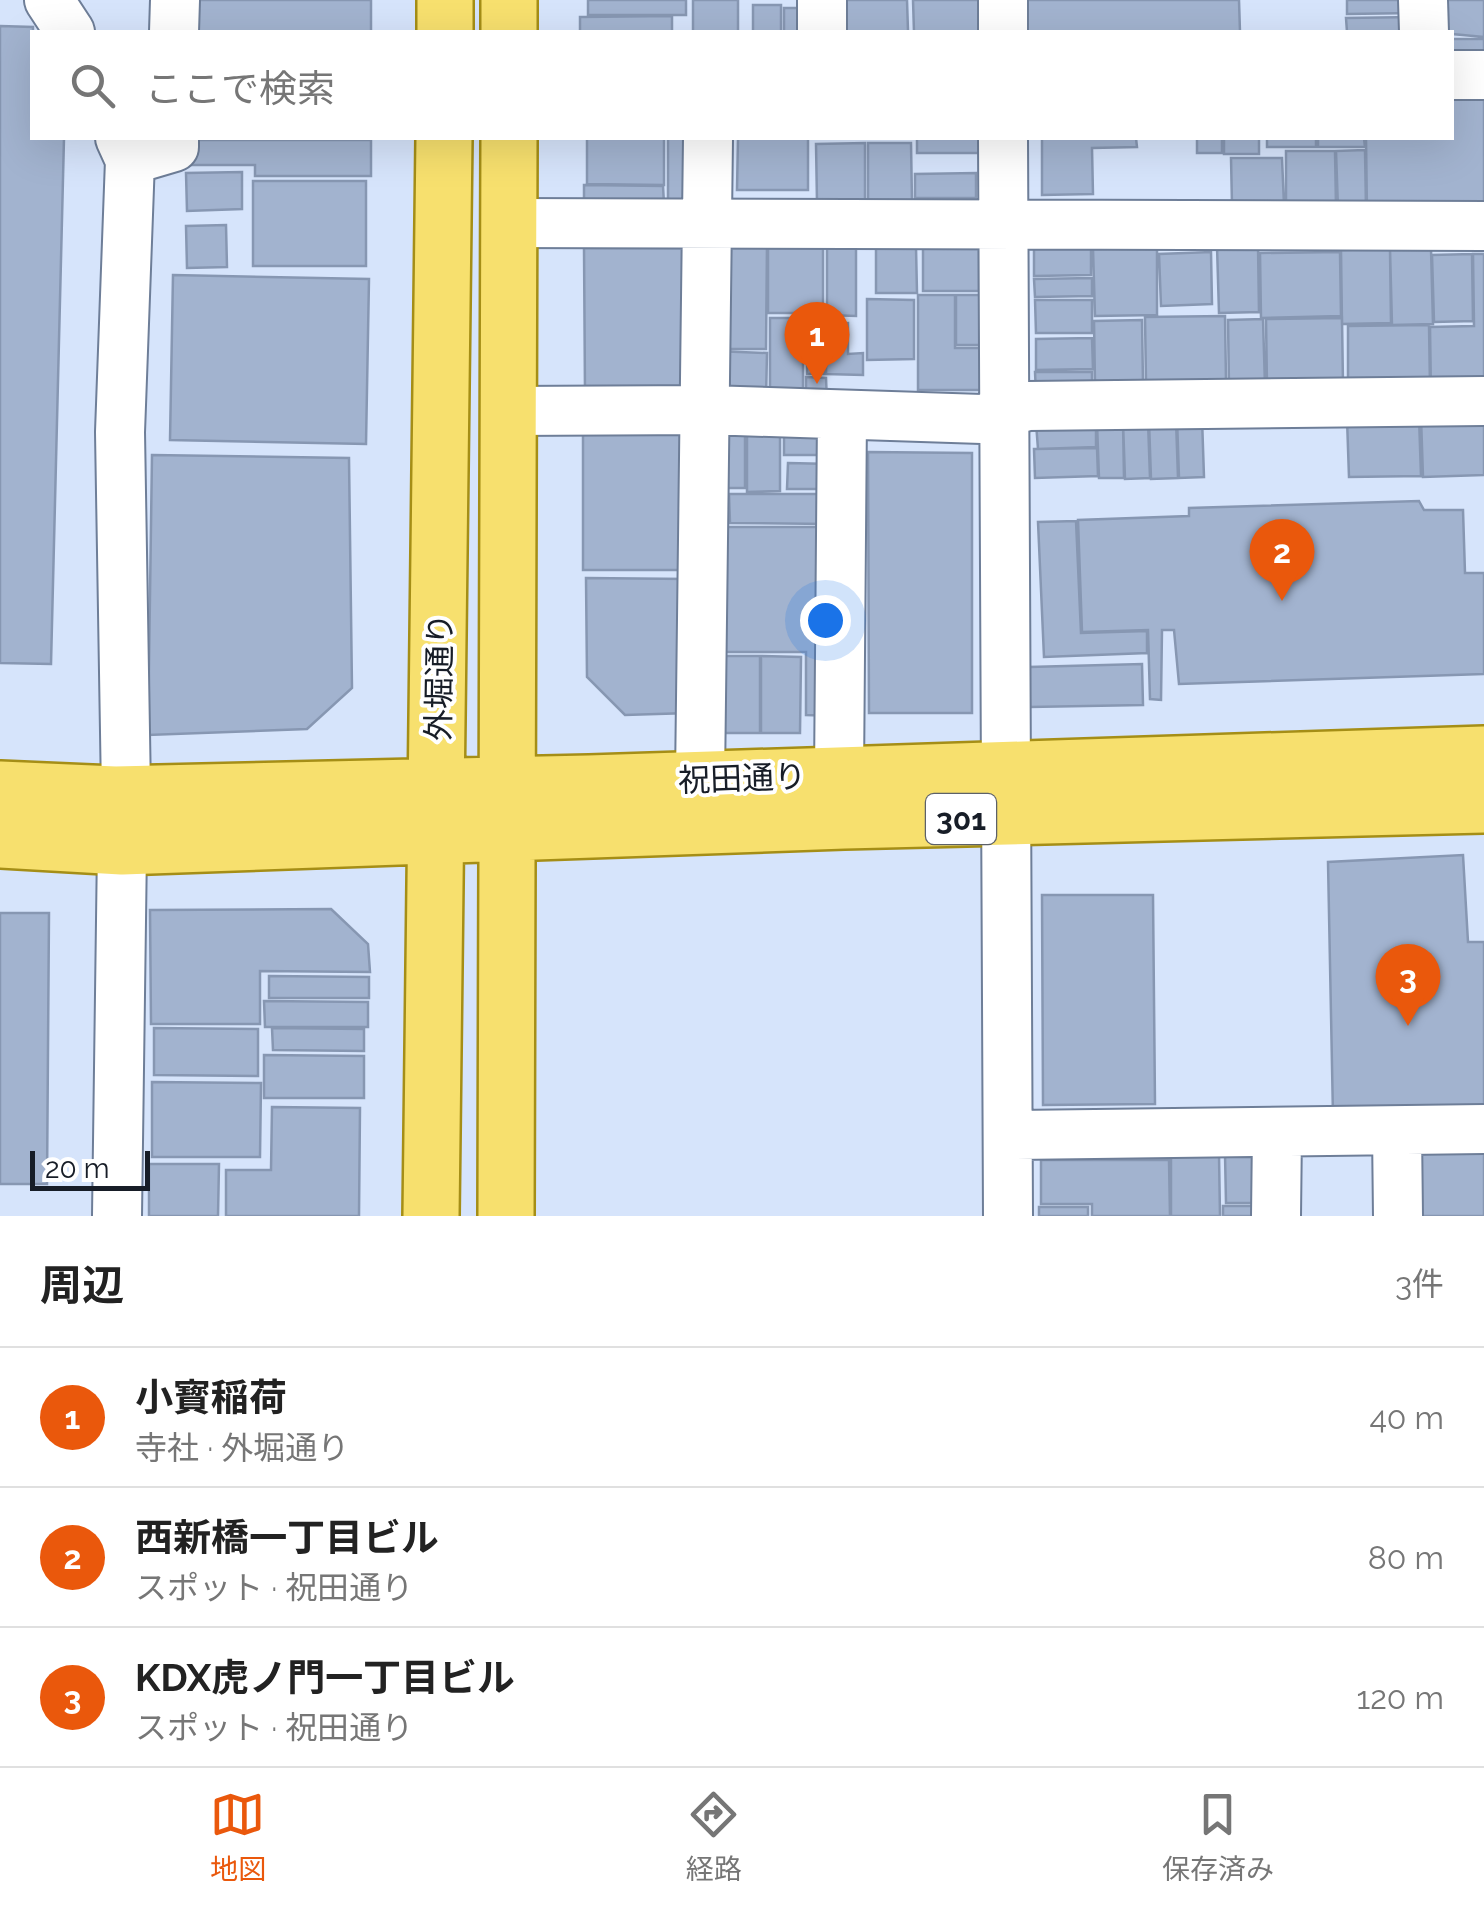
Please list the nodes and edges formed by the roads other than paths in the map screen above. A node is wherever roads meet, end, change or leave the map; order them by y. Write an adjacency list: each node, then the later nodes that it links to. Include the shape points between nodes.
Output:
1 (49, 0): 8 (street)
2 (174, 0): 9 (street)
3 (445, 0): 10 (main road)
4 (510, 0): 11 (main road)
5 (822, 0): 12 (street)
6 (1003, 0): 13 (street)
7 (1423, 0): 14 (street)
8 (69, 30)
9 (174, 30)
10 (445, 30)
11 (510, 30)
12 (822, 30)
13 (1003, 30)
14 (1424, 30)
15 (1454, 75): 16 (street)
16 (1484, 75)
17 (174, 140): 22 (street, via 174,147)
18 (444, 140): 35 (main road, 外堀通り)
19 (509, 140): 23 (main road)
20 (708, 140): 24 (street)
21 (1003, 140): 26 (street)
22 (125, 149): 37 (street, via 120,432)
23 (509, 223): 24 (street); 29 (main road)
24 (708, 225): 26 (street); 28 (street)
25 (1484, 226): 26 (street)
26 (1003, 228): 30 (street)
27 (1484, 401): 30 (street, via 1028,406)
28 (706, 410): 29 (street); 31 (street); 34 (street)
29 (508, 412): 40 (main road)
30 (1004, 413): 31 (street, via 982,419); 38 (street)
31 (842, 415): 33 (street)
32 (1484, 754): 38 (main road, 祝田通り / 301)
33 (839, 776): 34 (main road, 祝田通り / 301); 38 (main road, 祝田通り / 301)
34 (700, 780): 40 (main road, 祝田通り / 301)
35 (438, 785): 37 (main road, 祝田通り / 301); 40 (main road, 祝田通り / 301); 41 (main road, 外堀通り)
36 (0, 789): 37 (main road, 祝田通り / 301)
37 (126, 792)
38 (1006, 794): 39 (main road, 祝田通り / 301); 40 (main road, 祝田通り / 301); 47 (street)
39 (1484, 805)
40 (508, 809): 41 (main road, 祝田通り / 301); 50 (main road)
41 (437, 838): 43 (main road, 祝田通り / 301); 49 (main road, 外堀通り)
42 (0, 840): 43 (main road, 祝田通り / 301)
43 (122, 847): 48 (street)
44 (1484, 1129): 45 (street)
45 (1397, 1130): 46 (street); 53 (street)
46 (1276, 1132): 47 (street); 52 (street)
47 (1008, 1135): 51 (street)
48 (117, 1216)
49 (430, 1216)
50 (506, 1216)
51 (1008, 1216)
52 (1276, 1216)
53 (1398, 1216)

